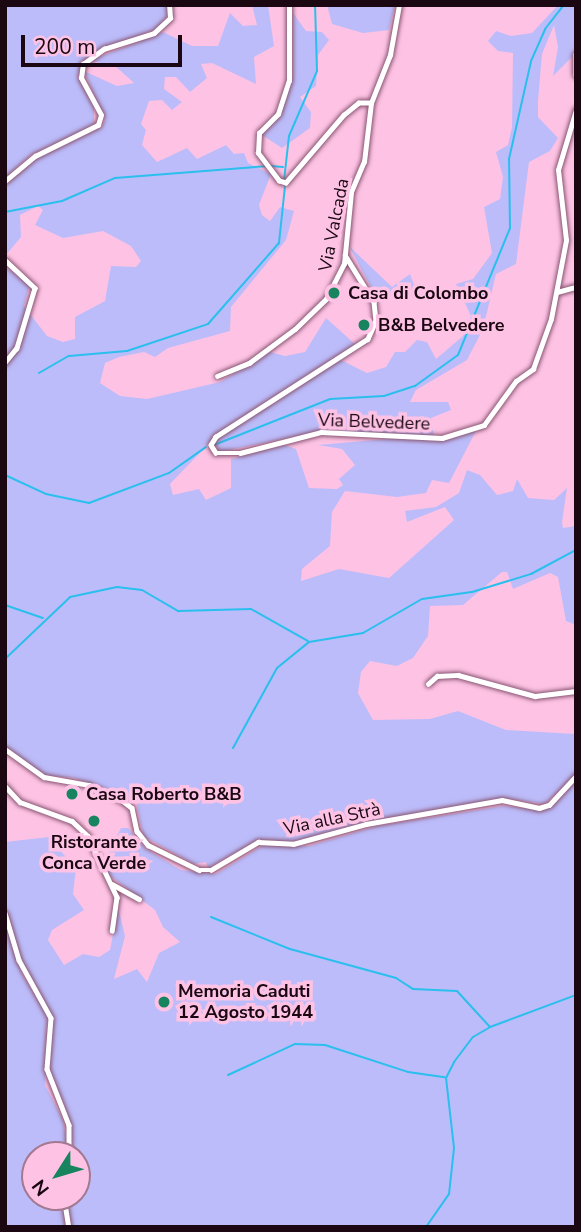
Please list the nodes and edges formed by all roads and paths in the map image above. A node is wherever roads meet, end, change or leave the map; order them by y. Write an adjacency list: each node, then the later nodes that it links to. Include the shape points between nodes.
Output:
1 (169, 5): 8 (street, via 170,18 154,33 104,49 83,64 81,78 101,115 98,125 35,156)
2 (289, 5): 6 (street, via 289,81 278,114 257,142 260,158 279,181 295,177 317,142 351,108)
3 (399, 5): 6 (street, Via Valcada, via 390,55)
4 (576, 54): 5 (street)
5 (576, 75)
6 (371, 103): 9 (street, Via Valcada)
7 (576, 110): 12 (street, Via Belvedere, via 558,170 567,226)
8 (5, 181)
9 (345, 254): 12 (street, Via Belvedere, via 374,302 376,321 368,339 216,437 211,445 216,453 240,453 328,431 442,438 484,425 509,389 535,366); 14 (street, Via Valcada, via 339,279 308,318 254,360)
10 (5, 260): 13 (street, via 35,288 17,348)
11 (576, 287): 12 (street)
12 (557, 292)
13 (5, 363)
14 (217, 376)
15 (428, 684): 16 (street, via 437,676 458,675 535,696)
16 (576, 691)
17 (5, 749): 18 (street, Via alla Strà, via 44,777 89,785 123,800 132,808 138,831 148,845 200,870 211,870 258,842 293,844 366,824 502,800 538,808 549,805)
18 (576, 776)
19 (5, 786): 20 (street, via 29,808 80,828)
20 (108, 882): 21 (street); 23 (street, via 117,897)
21 (139, 899)
22 (5, 913): 24 (street, via 19,960 51,1018 47,1069 69,1125)
23 (112, 931)
24 (69, 1141)

